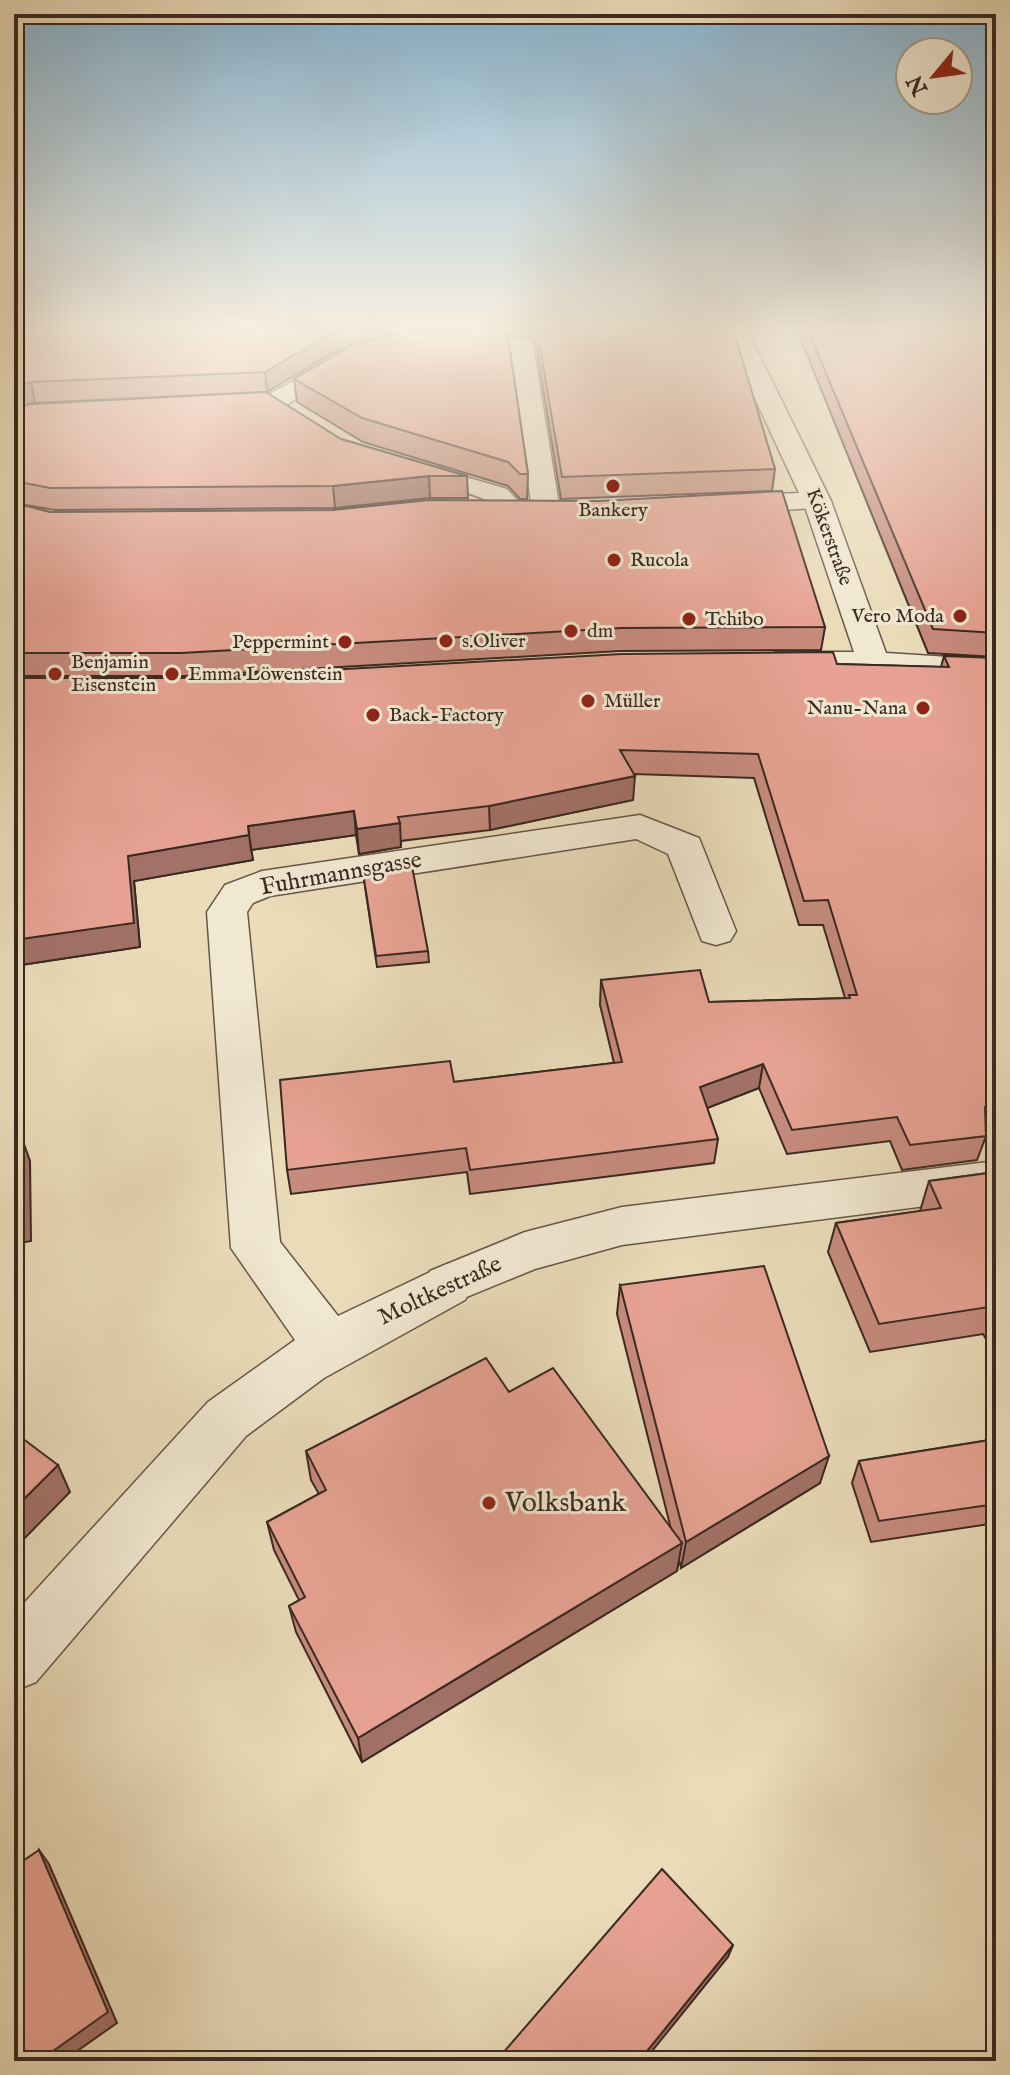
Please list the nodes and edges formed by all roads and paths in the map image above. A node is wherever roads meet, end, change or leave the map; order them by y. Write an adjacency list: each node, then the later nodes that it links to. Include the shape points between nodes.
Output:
1 (544, 427): 6 (street)
2 (781, 427): 4 (street, Kökerstraße)
3 (396, 464): 5 (street)
4 (817, 501): 7 (street); 9 (street, Kökerstraße)
5 (504, 502): 6 (street); 8 (street)
6 (553, 502)
7 (692, 506)
8 (457, 510)
9 (873, 662): 10 (street); 11 (street)
10 (745, 663)
11 (996, 670)
12 (716, 931): 15 (street, Fuhrmannsgasse, via 685,847 640,827 262,884 239,894 227,912 256,1248)
13 (996, 1179): 14 (street, Moltkestraße, via 622,1226 525,1252)
14 (447, 1285): 15 (street, Moltkestraße)
15 (330, 1345): 16 (street, Moltkestraße, via 257,1392 227,1419)
16 (14, 1660)

